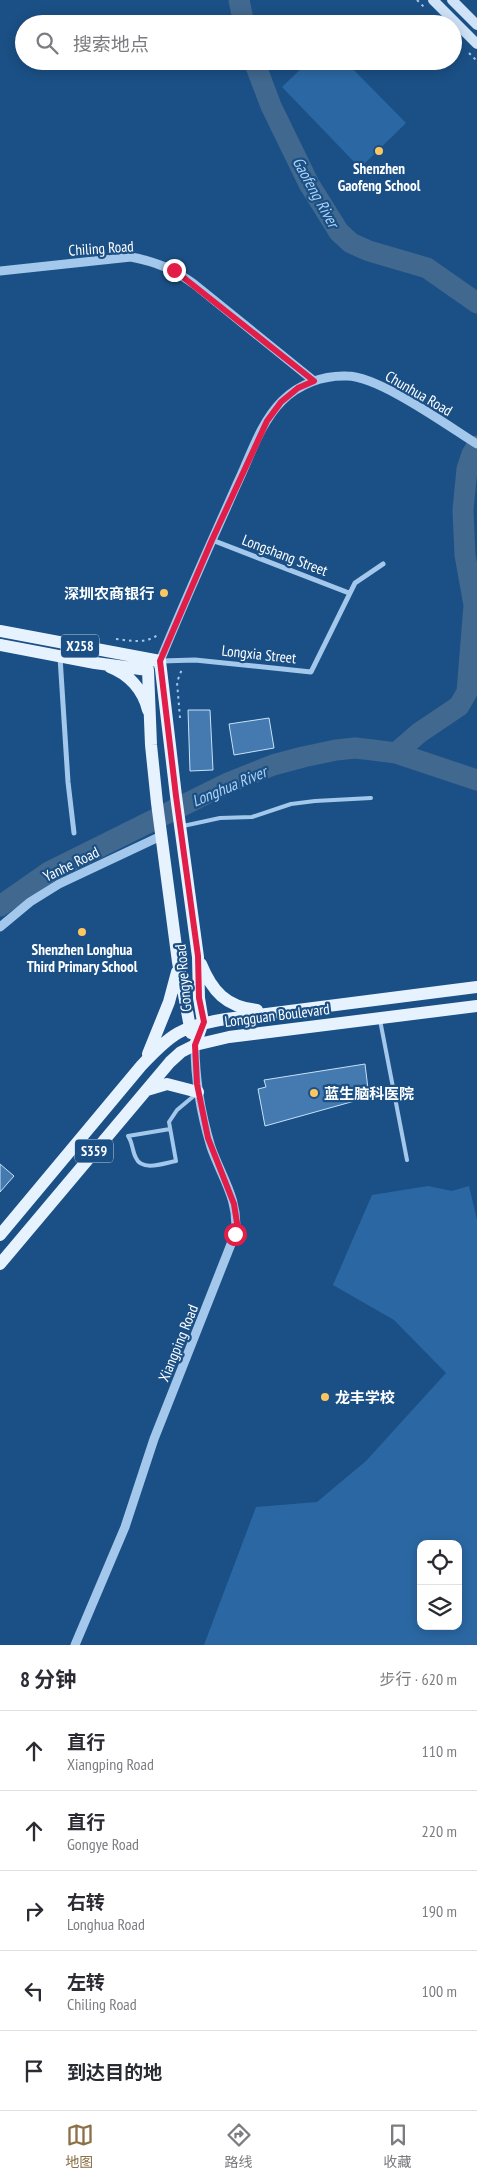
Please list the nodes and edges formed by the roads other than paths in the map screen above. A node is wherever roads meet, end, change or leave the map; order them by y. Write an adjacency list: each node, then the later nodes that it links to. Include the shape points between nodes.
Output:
1 (433, 0): 3 (main road)
2 (452, 0): 4 (main road)
3 (448, 15)
4 (477, 25)
5 (462, 29): 6 (main road)
6 (477, 44)
7 (0, 271): 8 (street, Chiling Road, via 131,257 151,261 174,270 194,284)
8 (314, 381): 9 (street, Chunhua Road, via 348,376 364,379 382,386); 10 (street, Chunhua Road, via 298,388 281,402 267,421)
9 (477, 444)
10 (212, 540): 12 (street, Longshang Street); 16 (street, Chunhua Road)
11 (383, 564): 12 (street, Longxia Street, via 361,578)
12 (349, 593): 16 (street, Longxia Street, via 311,672 195,660)
13 (0, 631): 16 (main road, X258)
14 (0, 645): 15 (main road, X258)
15 (60, 656): 17 (main road, X258); 22 (street)
16 (160, 661): 18 (street); 21 (main road, Gongye Road)
17 (96, 663): 18 (main road, X258); 19 (main road, via 113,668 132,680 142,696)
18 (148, 670): 19 (main road, Gongye Road)
19 (150, 720): 23 (main road, Gongye Road)
20 (371, 798): 21 (lane, via 299,803 252,817)
21 (180, 825): 25 (main road, Gongye Road)
22 (74, 833)
23 (161, 834): 24 (street, Yanhe Road, via 59,884 30,902 17,919); 26 (main road, Gongye Road)
24 (0, 927)
25 (198, 956): 29 (main road, via 211,984 226,1001 241,1008); 31 (main road, Gongye Road, via 199,998)
26 (178, 962): 32 (main road, Gongye Road); 34 (main road, via 169,1002)
27 (477, 987): 29 (main road, Longguan Boulevard / S359)
28 (477, 1006): 30 (main road, Longguan Boulevard / S359)
29 (276, 1011): 31 (main road, Longguan Boulevard / S359)
30 (380, 1018): 33 (main road, Longguan Boulevard / S359, via 228,1037); 40 (lane)
31 (204, 1022): 32 (main road, Longguan Boulevard / S359); 33 (main road, Gongye Road)
32 (189, 1026): 33 (main road, Gongye Road); 34 (main road, Longguan Boulevard / S359, via 165,1041)
33 (195, 1045): 35 (main road, Longguan Boulevard / S359, via 181,1052); 36 (street, Xiangping Road)
34 (141, 1066): 41 (main road, Longguan Boulevard / S359)
35 (143, 1092): 36 (main road, via 167,1084); 37 (main road, Longguan Boulevard / S359)
36 (198, 1092): 38 (lane, via 171,1117); 43 (street, Xiangping Road, via 210,1144 234,1204 235,1234 154,1439 125,1527)
37 (116, 1124): 39 (lane); 42 (main road, Longguan Boulevard / S359)
38 (170, 1129): 39 (lane); 39 (lane, via 176,1160 148,1166 136,1160)
39 (128, 1136)
40 (407, 1160)
41 (0, 1235)
42 (0, 1264)
43 (76, 1645)

